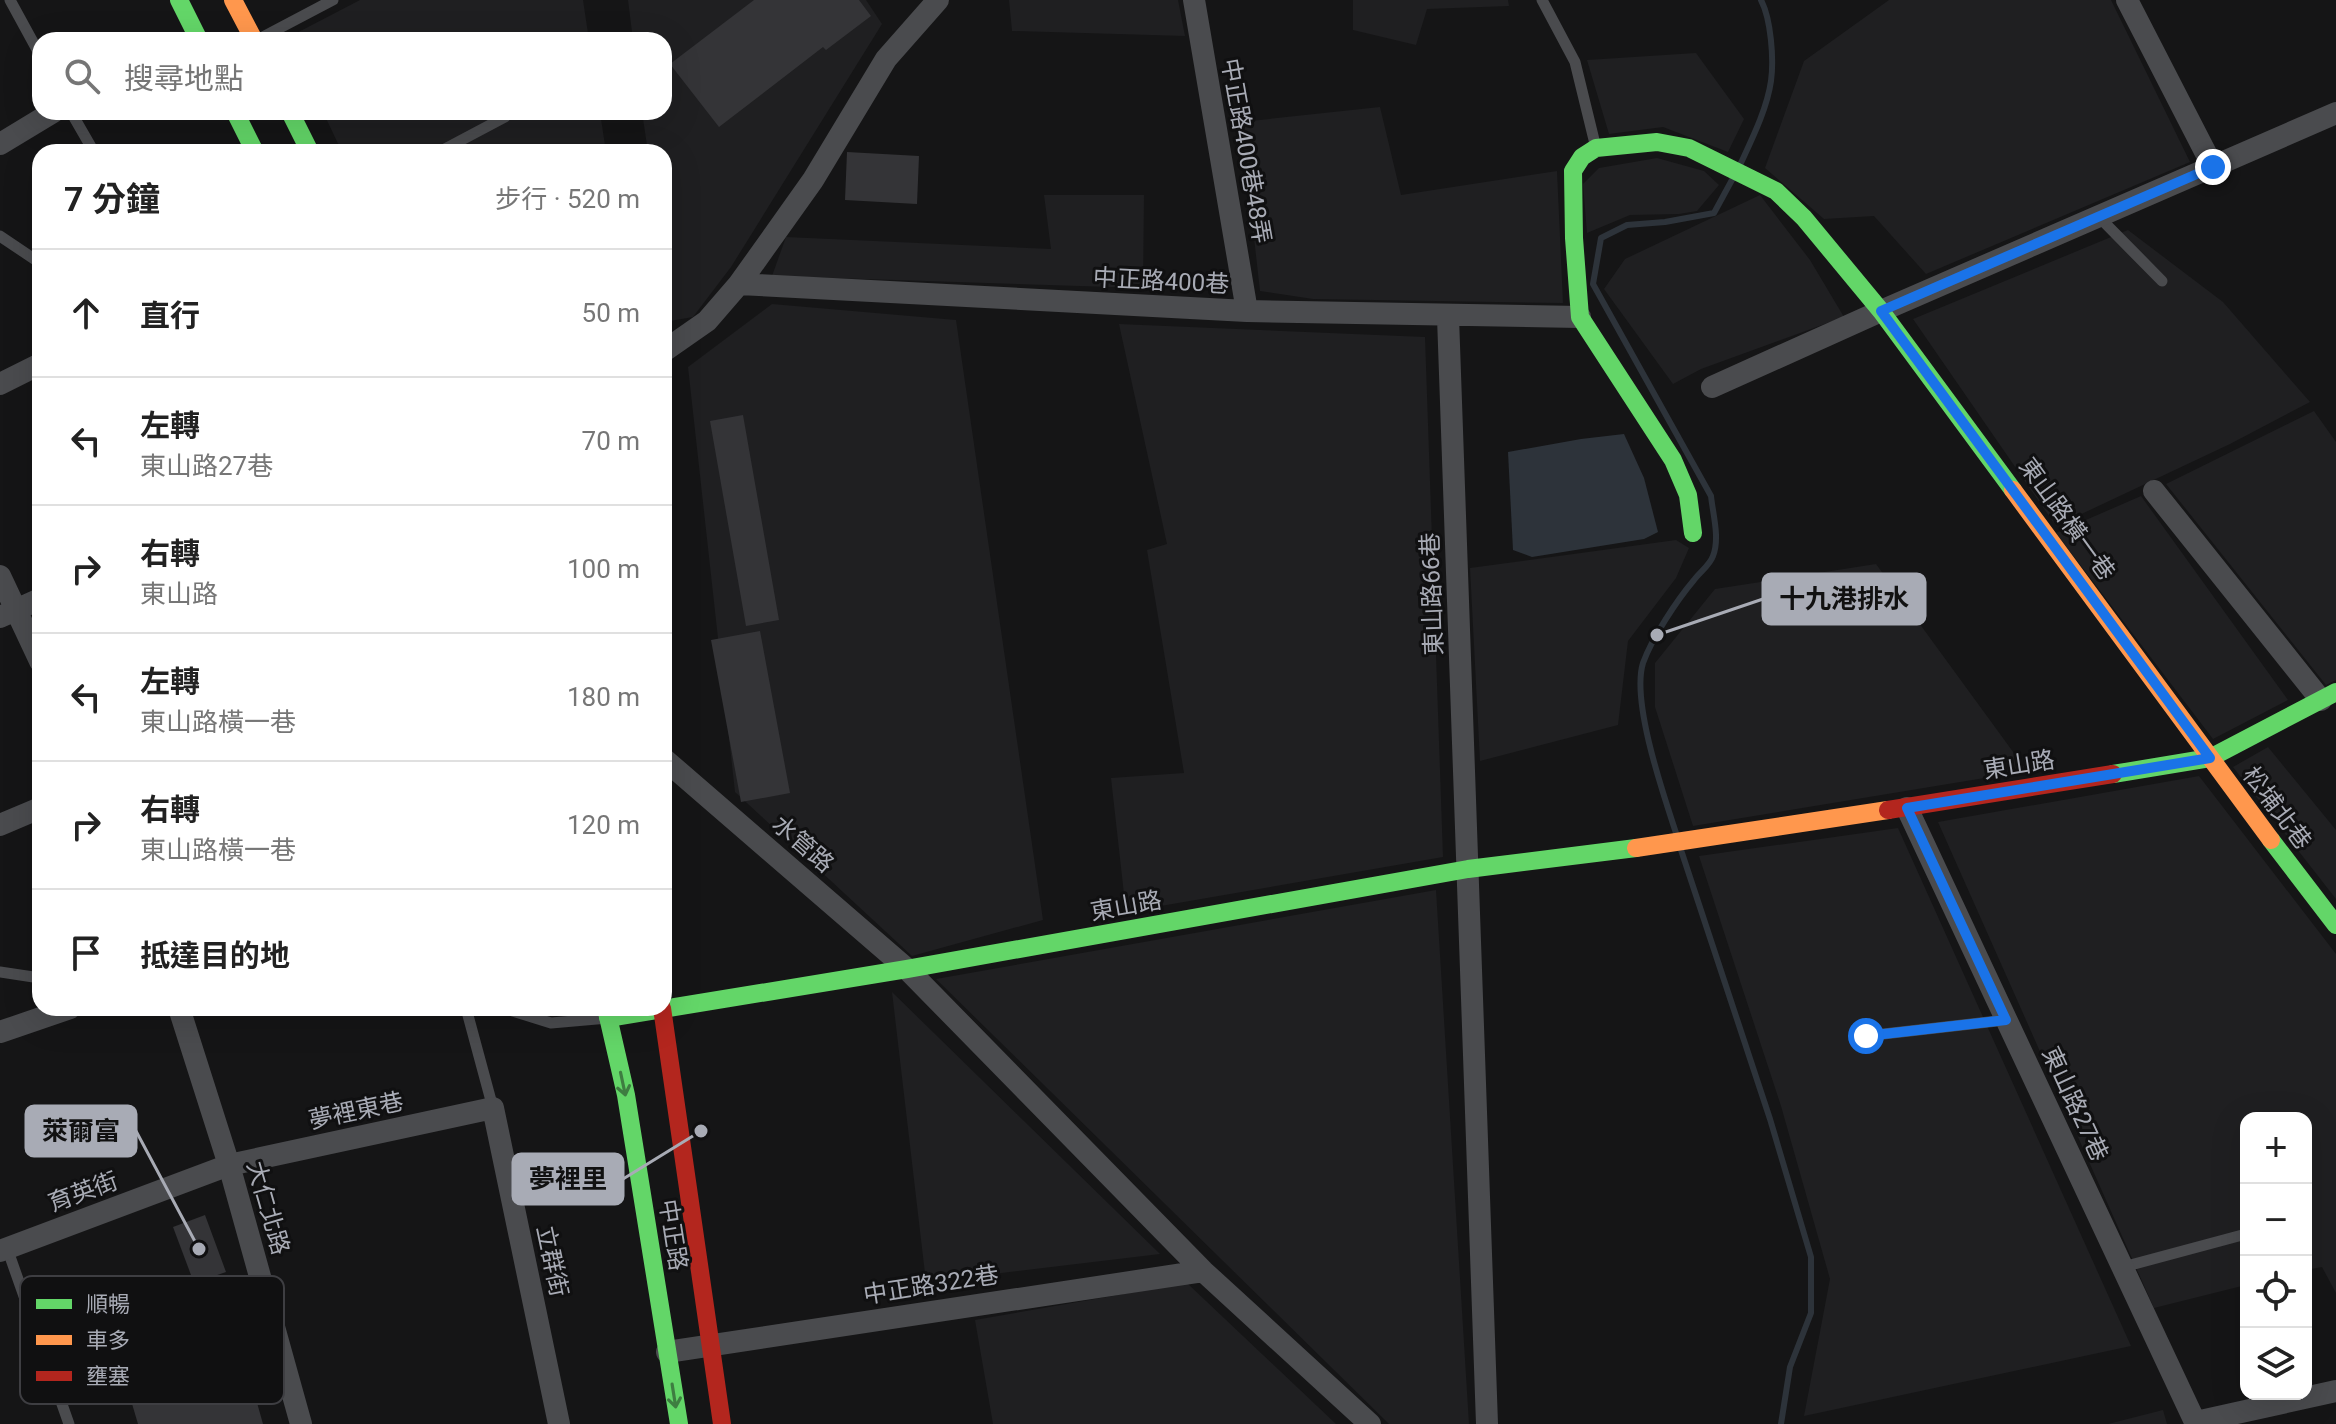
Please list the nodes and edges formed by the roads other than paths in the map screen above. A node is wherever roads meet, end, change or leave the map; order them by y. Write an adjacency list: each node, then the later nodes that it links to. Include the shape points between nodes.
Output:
1 (10, 0): 12 (lane)
2 (179, 0): 9 (street)
3 (233, 0): 10 (street)
4 (333, 0): 11 (lane)
5 (938, 0): 30 (street, via 886,59 813,180)
6 (1194, 0): 31 (street, 中正路400巷48弄)
7 (1542, 0): 24 (lane, via 1575,62)
8 (2127, 0): 25 (street)
9 (195, 32)
10 (251, 32)
11 (271, 32)
12 (32, 40)
13 (2336, 113): 25 (street)
14 (40, 120): 19 (street)
15 (76, 120): 20 (lane)
16 (239, 120): 21 (street)
17 (294, 120): 22 (street)
18 (499, 120): 23 (lane)
19 (0, 144)
20 (89, 144)
21 (251, 144)
22 (306, 144)
23 (454, 144)
24 (1596, 148): 32 (street, 東山路橫一巷, via 1657,142 1689,148 1776,191); 34 (street, via 1573,171)
25 (2213, 167): 26 (street)
26 (2099, 217): 29 (lane); 32 (street)
27 (0, 236): 28 (lane)
28 (32, 258)
29 (2162, 281)
30 (739, 284): 31 (street, 中正路400巷); 35 (street, via 707,321)
31 (1247, 311): 33 (street, 中正路400巷)
32 (1881, 311): 38 (street); 46 (street, 東山路橫一巷)
33 (1448, 317): 34 (street, 中正路400巷); 51 (street, 東山路66巷)
34 (1580, 317): 40 (street, via 1673,460 1688,495)
35 (672, 345)
36 (32, 368): 37 (street)
37 (0, 384)
38 (1712, 387)
39 (2154, 491): 45 (street)
40 (1693, 533)
41 (0, 576): 43 (street)
42 (32, 603): 43 (street)
43 (8, 614): 44 (street)
44 (32, 649)
45 (2328, 696): 46 (street, 東山路)
46 (2210, 758): 48 (street, 東山路); 52 (street, 松埔北巷)
47 (672, 766): 53 (street, 水管路)
48 (1907, 808): 51 (street, 東山路); 64 (street, 東山路27巷)
49 (32, 811): 50 (street)
50 (0, 825)
51 (1468, 869): 53 (street, 東山路); 87 (street, 東山路66巷)
52 (2336, 925)
53 (907, 969): 56 (street, 東山路); 72 (street, 水管路)
54 (0, 972): 55 (lane)
55 (32, 977)
56 (672, 1006)
57 (47, 1016): 65 (street)
58 (182, 1016): 68 (street, 大仁北路)
59 (468, 1016): 67 (lane)
60 (529, 1016): 61 (lane, via 551,1023)
61 (590, 1016)
62 (608, 1016): 76 (street, 中正路, one-way to 76, via 626,1095)
63 (663, 1016): 75 (street, 中正路)
64 (2006, 1020): 66 (lane); 71 (street, 東山路27巷)
65 (0, 1032)
66 (1866, 1036)
67 (493, 1108): 68 (street, 夢裡東巷); 83 (street, 立群街)
68 (229, 1165): 70 (street, 育英街); 73 (street, 大仁北路)
69 (2240, 1236): 71 (lane)
70 (4, 1249): 74 (lane)
71 (2123, 1267): 80 (street, 東山路27巷)
72 (1203, 1271): 75 (street, 中正路322巷); 86 (street, 水管路)
73 (260, 1276)
74 (20, 1292)
75 (709, 1345): 76 (street, 中正路322巷); 85 (street, 中正路)
76 (667, 1352): 84 (street, 中正路, one-way to 84)
77 (284, 1363): 82 (street, 大仁北路)
78 (2336, 1391): 80 (street, 東山路27巷)
79 (62, 1404): 81 (lane)
80 (2196, 1423)
81 (69, 1424)
82 (301, 1424)
83 (559, 1424)
84 (679, 1424)
85 (722, 1424)
86 (1370, 1424)
87 (1487, 1424)

